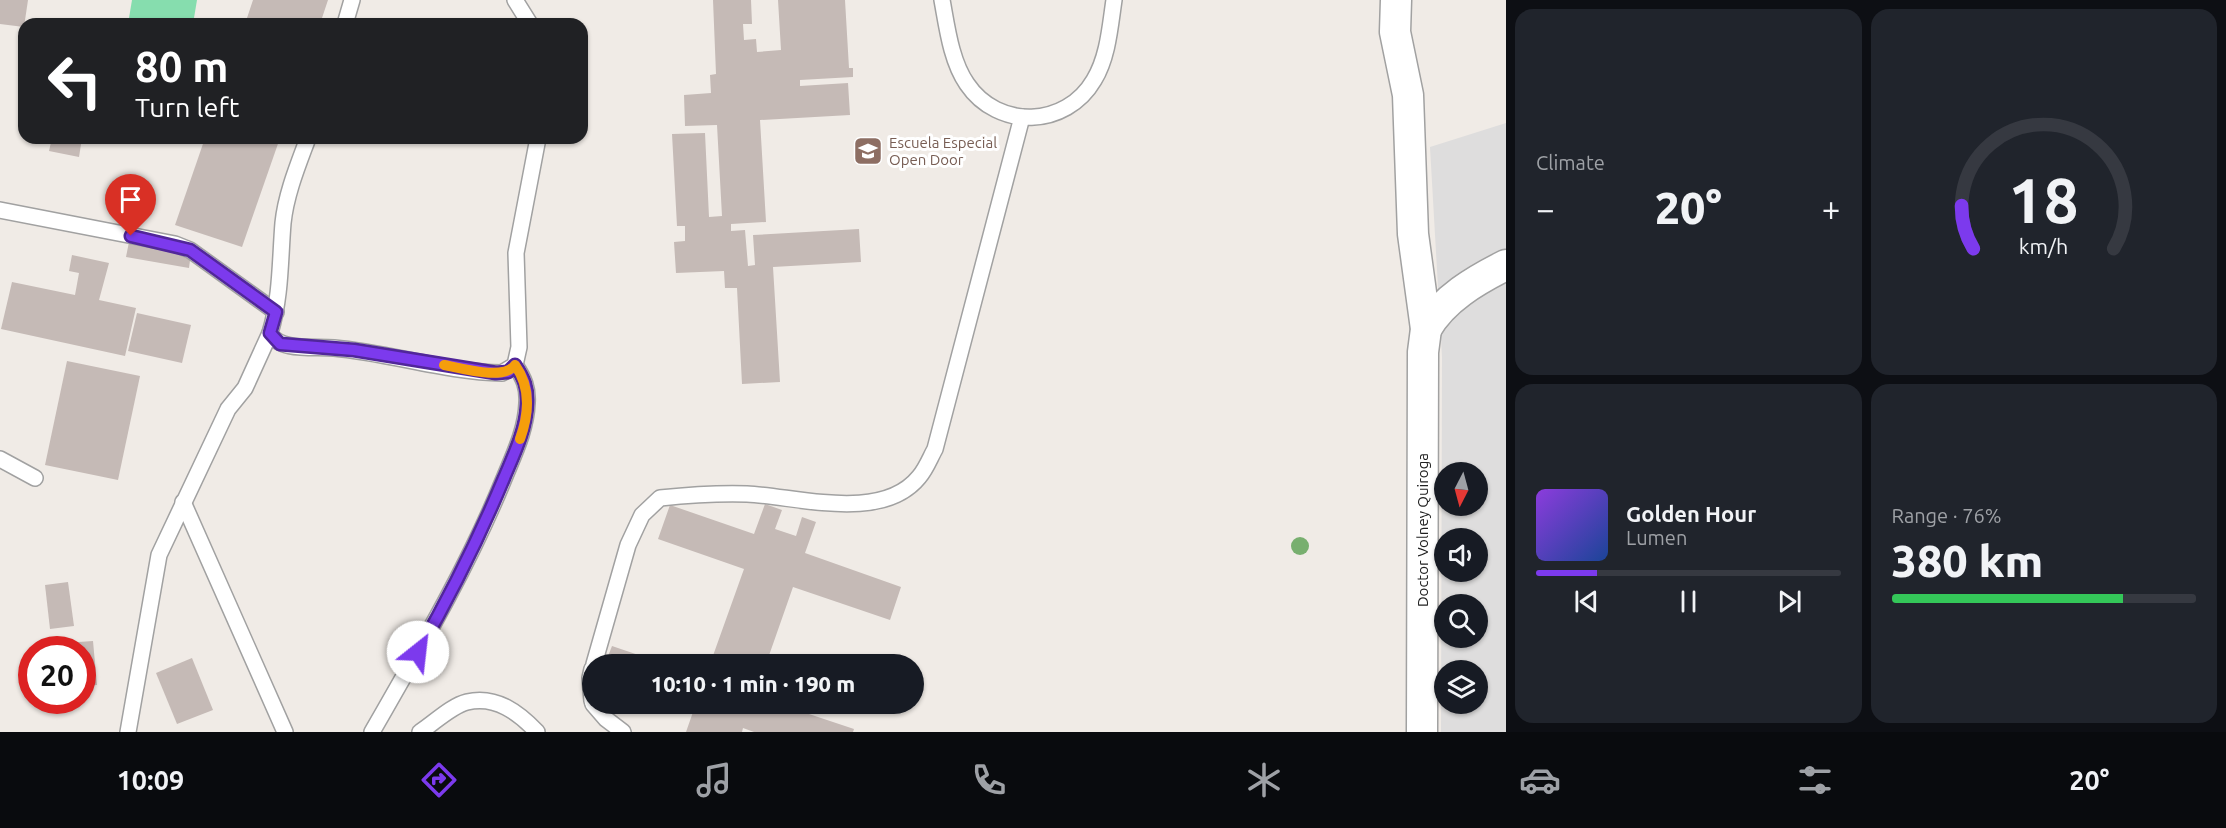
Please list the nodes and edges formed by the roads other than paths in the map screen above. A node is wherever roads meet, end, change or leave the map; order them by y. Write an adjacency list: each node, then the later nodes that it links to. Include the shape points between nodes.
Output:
1 (352, 0): 6 (lane)
2 (515, 0): 7 (lane)
3 (942, 0): 8 (lane, via 954,52 968,86 996,108)
4 (1114, 0): 8 (lane, via 1104,58 1087,92 1059,114)
5 (1396, 0): 14 (street, Doctor Volney Quiroga, via 1395,32 1408,95 1413,234)
6 (347, 18)
7 (526, 18)
8 (1022, 117): 20 (lane, via 935,449 919,478 897,493 852,504 748,494 660,498 642,515 628,545)
9 (306, 144): 13 (lane, via 284,221)
10 (537, 144): 16 (lane, via 516,253 519,347)
11 (0, 210): 13 (lane, via 183,247)
12 (1506, 265): 14 (street, via 1460,292)
13 (276, 312): 15 (lane)
14 (1426, 329): 28 (street, Doctor Volney Quiroga)
15 (270, 333): 16 (lane, via 284,345 354,350 496,373 508,372); 19 (lane)
16 (515, 365): 24 (lane, via 526,382 527,393 521,435 481,531)
17 (0, 459): 18 (lane)
18 (35, 478)
19 (183, 502): 22 (lane, via 155,571); 23 (lane)
20 (597, 654)
21 (602, 714): 27 (lane)
22 (128, 732)
23 (285, 732)
24 (372, 732)
25 (420, 732): 26 (lane, via 467,702 485,701 510,707)
26 (537, 732)
27 (623, 732)
28 (1422, 732)

